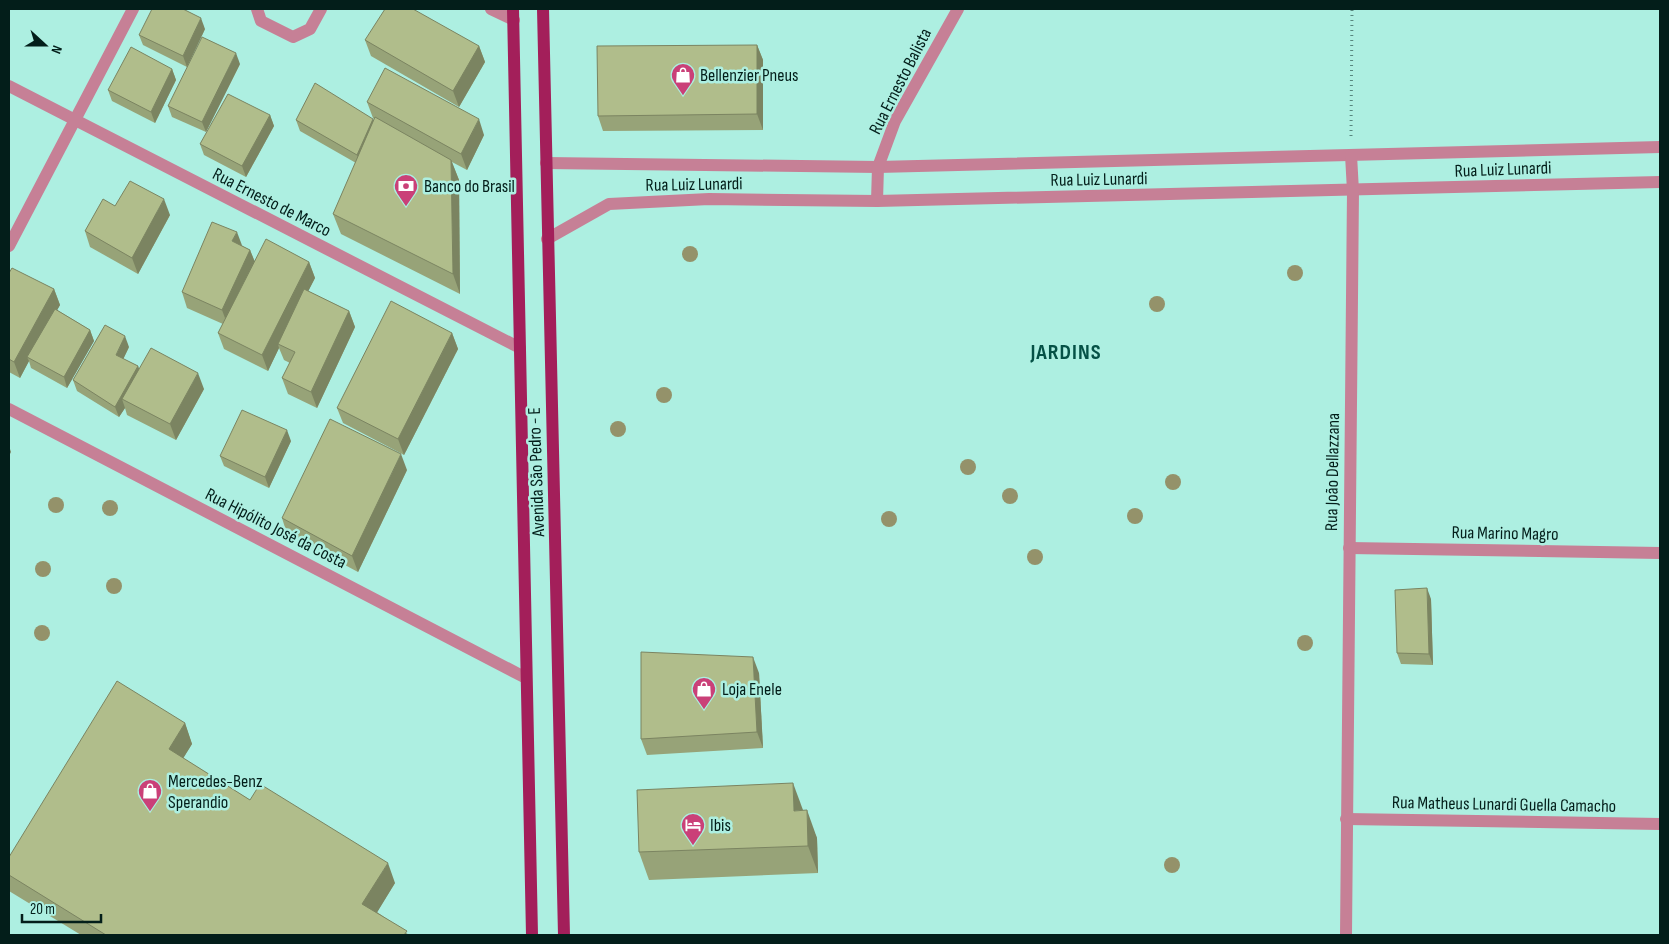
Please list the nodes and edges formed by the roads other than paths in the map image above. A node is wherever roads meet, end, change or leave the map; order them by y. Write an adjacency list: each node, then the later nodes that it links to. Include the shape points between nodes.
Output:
1 (133, 9): 9 (street)
2 (258, 9): 3 (street, via 261,21 293,37 310,29)
3 (321, 9)
4 (491, 9): 7 (street)
5 (543, 9): 12 (main road, Avenida São Pedro - E)
6 (958, 9): 13 (street, Rua Ernesto Balista, via 895,121)
7 (513, 14): 19 (main road, Avenida São Pedro - E)
8 (9, 86): 9 (street, Rua Ernesto de Marco)
9 (74, 120): 18 (street); 19 (street, Rua Ernesto de Marco)
10 (1660, 147): 11 (street, Rua Luiz Lunardi)
11 (1351, 155): 13 (street, Rua Luiz Lunardi); 15 (street, Rua João Dellazzana)
12 (546, 163): 13 (street, Rua Luiz Lunardi); 17 (main road, Avenida São Pedro - E)
13 (878, 167): 16 (street, Rua Ernesto Balista)
14 (1660, 182): 15 (street, Rua Luiz Lunardi)
15 (1353, 191): 16 (street, Rua Luiz Lunardi); 21 (street, Rua João Dellazzana)
16 (877, 201): 17 (street, Rua Luiz Lunardi, via 709,199 608,204)
17 (547, 239): 27 (main road, Avenida São Pedro - E)
18 (9, 246)
19 (520, 348): 23 (main road, Avenida São Pedro - E)
20 (9, 409): 23 (street, Rua Hipólito José da Costa)
21 (1349, 548): 22 (street, Rua Marino Magro); 24 (street, Rua João Dellazzana)
22 (1660, 553)
23 (526, 678): 26 (main road, Avenida São Pedro - E)
24 (1346, 819): 25 (street, Rua Matheus Lunardi Guella Camacho); 28 (street, Rua João Dellazzana)
25 (1660, 824)
26 (532, 935)
27 (564, 935)
28 (1346, 935)

